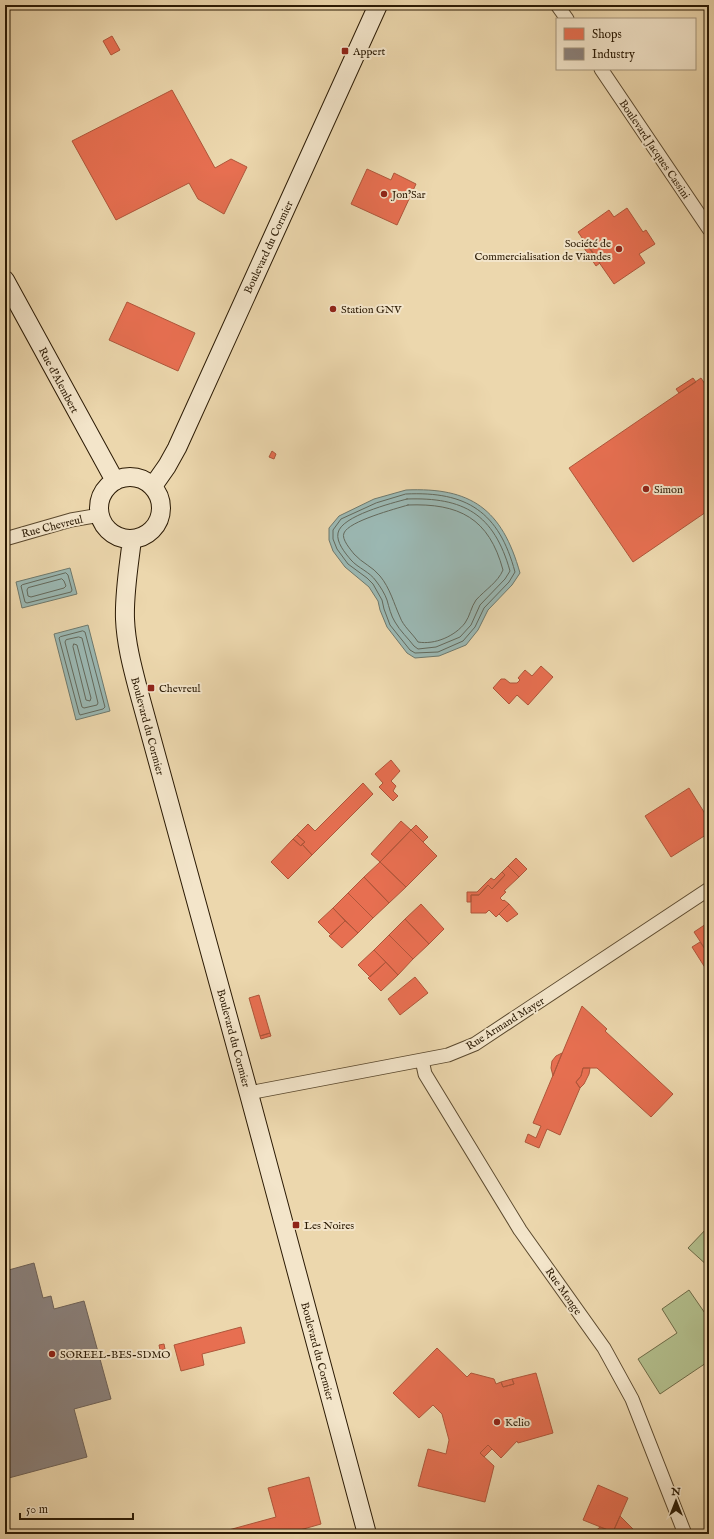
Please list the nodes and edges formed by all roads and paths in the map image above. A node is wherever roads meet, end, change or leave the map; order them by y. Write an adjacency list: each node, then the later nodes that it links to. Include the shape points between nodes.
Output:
1 (378, 5): 8 (street, Boulevard du Cormier, via 177,448 168,466)
2 (557, 5): 3 (street)
3 (566, 18)
4 (602, 70): 5 (street, Boulevard Jacques Cassini)
5 (709, 229)
6 (5, 280): 7 (street, Rue d’Alembert)
7 (115, 481): 8 (street, via 124,477 135,477); 9 (street, via 107,487 102,496 99,505)
8 (153, 486): 11 (street, via 161,501 160,519 149,533)
9 (100, 516): 10 (street, Rue Chevreul, via 71,520); 11 (street, via 112,533 121,538)
10 (5, 538)
11 (132, 539): 14 (street, Boulevard du Cormier, via 125,619 130,655)
12 (709, 889): 13 (street, Rue Armand Mayer, via 475,1044 448,1055)
13 (422, 1060): 14 (street, Rue Armand Mayer); 16 (street, Rue Monge, via 425,1074 520,1230 604,1348 632,1399)
14 (249, 1094): 15 (street, Boulevard du Cormier)
15 (367, 1534)
16 (685, 1534)

